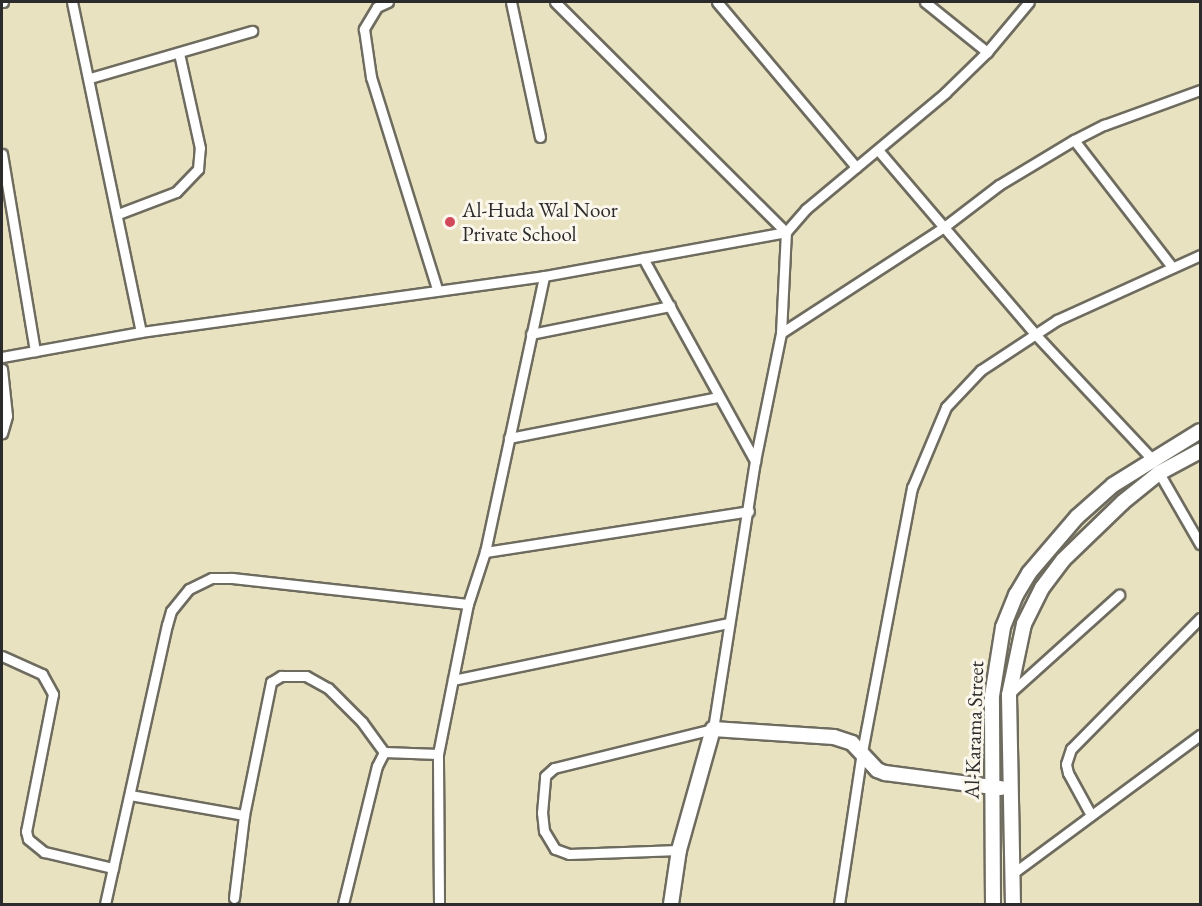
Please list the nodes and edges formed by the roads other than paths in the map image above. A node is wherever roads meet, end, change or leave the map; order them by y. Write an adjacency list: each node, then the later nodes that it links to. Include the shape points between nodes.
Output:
1 (72, 2): 11 (street)
2 (388, 2): 25 (street, via 377,7 364,29 371,76)
3 (512, 2): 13 (street)
4 (555, 2): 20 (street)
5 (717, 2): 17 (street)
6 (925, 2): 9 (street)
7 (1029, 2): 9 (street)
8 (252, 31): 10 (street)
9 (987, 51): 15 (street)
10 (179, 53): 11 (street); 18 (street, via 200,148 198,169 176,192)
11 (90, 78): 18 (street)
12 (1200, 90): 14 (street)
13 (540, 137)
14 (1074, 140): 19 (street, via 999,185); 23 (street)
15 (878, 150): 17 (street); 19 (street)
16 (2, 154): 31 (street)
17 (856, 167): 20 (street, via 806,208)
18 (118, 214): 27 (street)
19 (944, 227): 28 (street); 30 (street)
20 (786, 232): 22 (street); 28 (street)
21 (1200, 255): 23 (street)
22 (643, 258): 24 (street); 26 (street)
23 (1172, 267): 30 (street)
24 (544, 276): 25 (street); 29 (street)
25 (437, 289): 27 (street)
26 (670, 306): 29 (street); 34 (street)
27 (141, 332): 31 (street)
28 (781, 333): 40 (street)
29 (531, 334): 37 (street)
30 (1035, 334): 39 (street); 55 (street, via 960,388 946,407 921,459 906,516)
31 (35, 351): 32 (street)
32 (2, 357)
33 (2, 369): 36 (street, via 7,416)
34 (718, 398): 37 (street); 40 (street)
35 (1200, 431): 39 (street, Al-Karama Street)
36 (2, 433)
37 (509, 438): 44 (street)
38 (1200, 451): 41 (street, Al-Karama Street)
39 (1152, 459): 57 (street, Al-Karama Street, via 1077,517 1029,573 1016,595 1003,627 992,696)
40 (755, 461): 42 (street)
41 (1160, 473): 43 (street); 51 (street, Al-Karama Street, via 1080,543 1042,588 1024,624)
42 (749, 511): 44 (street); 48 (street)
43 (1200, 544)
44 (485, 552): 46 (street)
45 (1119, 596): 51 (street)
46 (468, 604): 50 (street); 59 (street, via 232,578 200,582 179,598 171,611)
47 (1200, 618): 61 (street, via 1071,749 1066,764 1068,773)
48 (728, 623): 50 (street); 52 (street)
49 (2, 656): 63 (street, via 42,674 53,694 29,813 28,839 44,852)
50 (453, 680): 56 (street)
51 (1009, 695): 58 (street, Al-Karama Street)
52 (712, 729): 55 (street, via 834,736); 62 (street); 62 (street, via 554,768 545,776 544,831 555,849 569,854)
53 (1200, 735): 61 (street)
54 (384, 752): 56 (street); 60 (street, via 362,722 328,688 306,676 281,676 271,682 265,704); 67 (street, via 377,766)
55 (862, 752): 57 (street, via 877,770 885,773); 70 (street)
56 (438, 754): 68 (street)
57 (992, 787): 58 (street); 71 (street, Al-Karama Street)
58 (1008, 788): 64 (street, Al-Karama Street)
59 (130, 795): 60 (street); 63 (street)
60 (244, 815): 65 (street)
61 (1091, 815): 64 (street)
62 (679, 850): 69 (street)
63 (113, 868): 66 (street)
64 (1012, 874): 72 (street, Al-Karama Street)
65 (234, 898)
66 (105, 904)
67 (343, 904)
68 (439, 904)
69 (671, 904)
70 (839, 904)
71 (993, 904)
72 (1013, 904)

